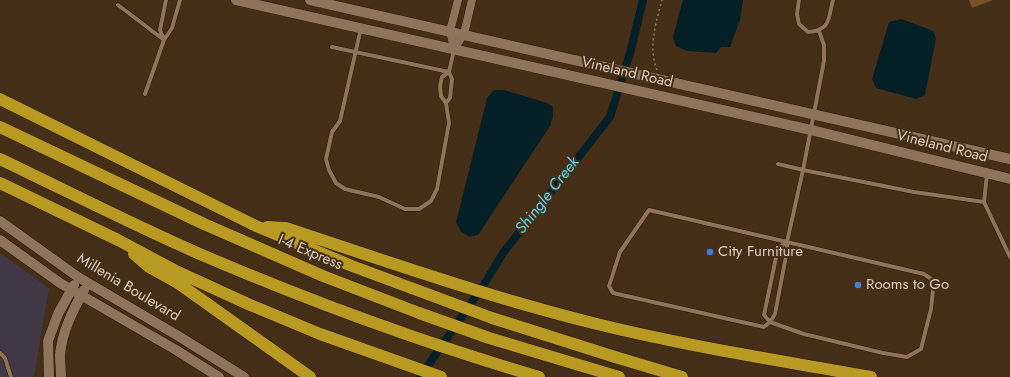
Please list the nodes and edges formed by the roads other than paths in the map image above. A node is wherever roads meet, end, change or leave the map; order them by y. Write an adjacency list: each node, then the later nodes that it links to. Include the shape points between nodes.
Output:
1 (166, 0): 14 (lane, via 160,30)
2 (180, 0): 14 (lane, via 172,28)
3 (236, 0): 10 (street, Vineland Road)
4 (310, 0): 11 (street, Vineland Road)
5 (458, 0): 11 (street)
6 (472, 0): 13 (street)
7 (799, 0): 12 (lane, via 799,24 808,32)
8 (834, 0): 12 (lane, via 827,24)
9 (118, 5): 14 (lane)
10 (361, 28): 16 (street, Vineland Road); 17 (lane)
11 (450, 31): 13 (street, Vineland Road); 16 (street)
12 (819, 31): 22 (lane, via 824,45 824,61)
13 (464, 34): 16 (street); 22 (street, Vineland Road)
14 (164, 40): 19 (lane)
15 (332, 47): 17 (lane)
16 (454, 49): 18 (lane); 24 (street, Vineland Road)
17 (356, 52): 18 (lane); 21 (lane, via 340,121 332,132 326,159 336,183 345,189 379,197 405,209 420,209 431,201 437,189 450,123)
18 (449, 72): 21 (lane, via 452,79 450,98); 21 (lane, via 442,77 440,86 441,96)
19 (145, 94)
20 (0, 99): 34 (highway)
21 (446, 103)
22 (814, 114): 24 (lane); 26 (street, Vineland Road)
23 (0, 127): 55 (highway, I-4 Express, via 323,276 489,338)
24 (811, 130): 28 (lane); 29 (street, Vineland Road)
25 (0, 159): 54 (highway, via 200,254 298,295 404,335)
26 (1010, 159)
27 (778, 164): 28 (lane)
28 (803, 170): 32 (lane, via 914,192); 37 (lane)
29 (988, 173): 30 (street, Vineland Road); 32 (lane)
30 (1010, 179)
31 (0, 183): 36 (highway)
32 (984, 202): 38 (lane)
33 (0, 221): 39 (street, Millenia Boulevard)
34 (256, 226): 56 (highway, via 352,266 492,318); 57 (highway, via 286,228 448,282 594,323 684,344)
35 (0, 240): 42 (street, Millenia Boulevard)
36 (118, 240): 52 (highway, via 149,267 178,283); 53 (highway, via 178,272 248,304 320,334)
37 (787, 242): 41 (lane, via 778,248); 43 (lane); 45 (lane, via 924,274 934,281 931,308 921,349 907,357 883,354 804,334); 45 (lane, via 649,210 620,252 609,286 614,294 764,327)
38 (1010, 257)
39 (78, 277): 40 (street, Millenia Boulevard); 42 (street)
40 (88, 284): 44 (street); 51 (street, Millenia Boulevard)
41 (769, 289): 43 (lane); 45 (lane, via 764,315)
42 (71, 290): 44 (street, Millenia Boulevard); 48 (street, via 48,341)
43 (779, 290): 45 (lane, via 775,314)
44 (81, 296): 49 (street, via 64,336 60,355); 50 (street, Millenia Boulevard)
45 (770, 322)
46 (0, 353): 47 (lane, via 5,358)
47 (11, 377)
48 (49, 377)
49 (61, 377)
50 (219, 377)
51 (244, 377)
52 (310, 377)
53 (441, 377)
54 (539, 377)
55 (619, 377)
56 (682, 377)
57 (871, 377)

